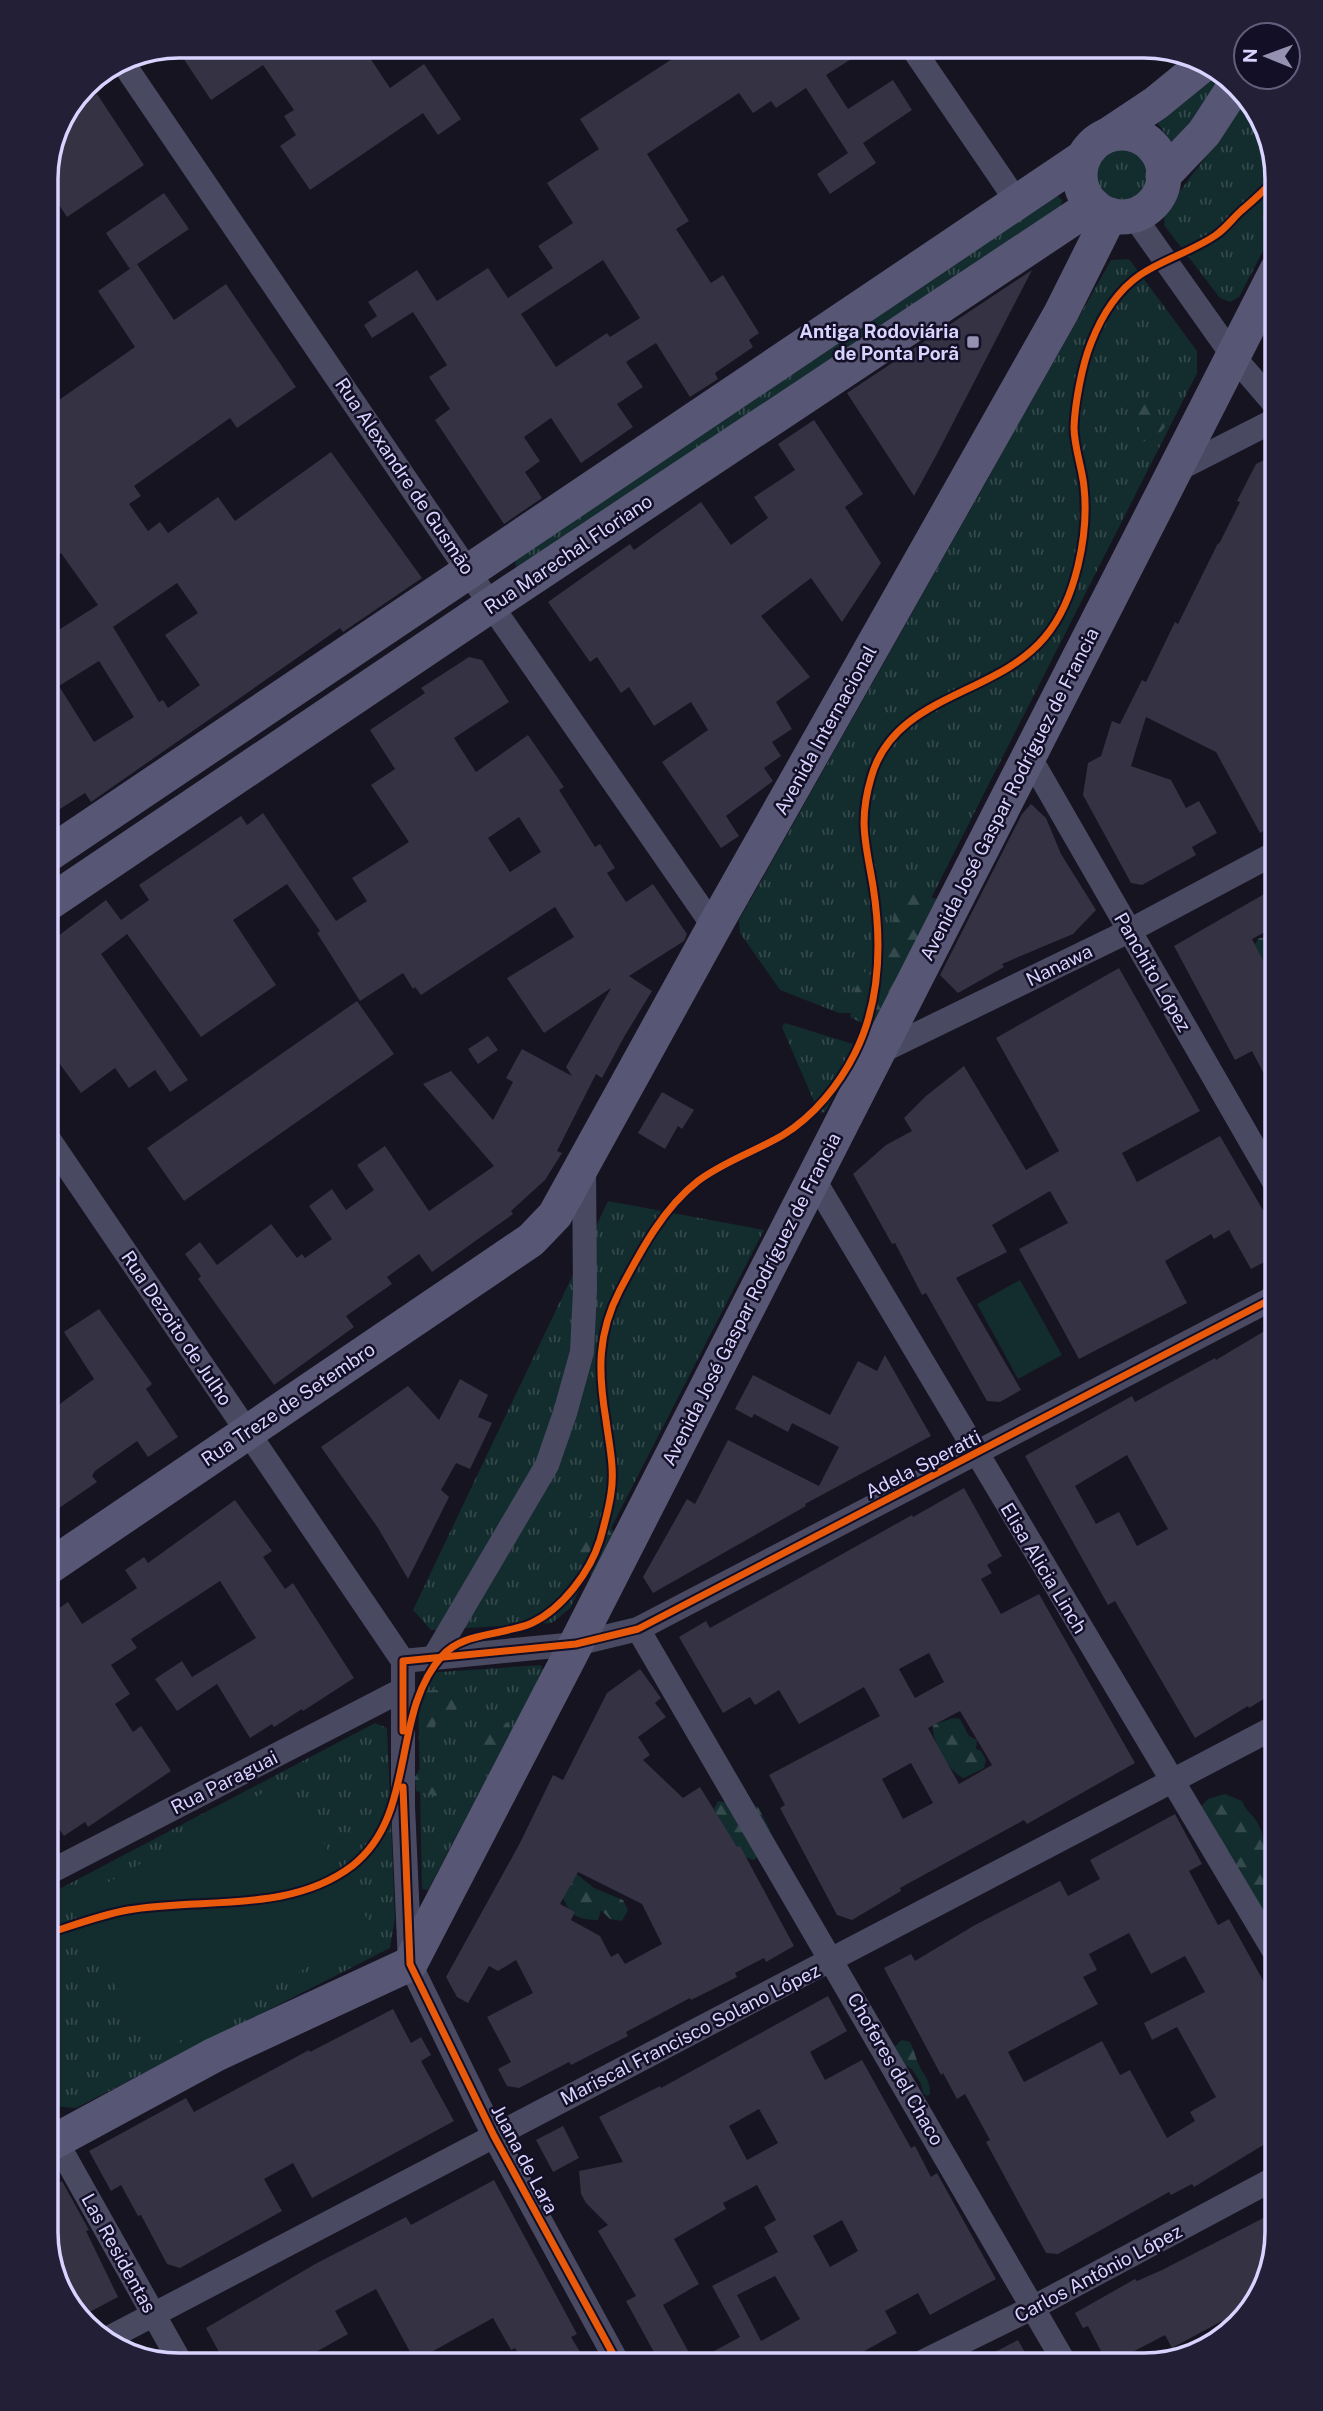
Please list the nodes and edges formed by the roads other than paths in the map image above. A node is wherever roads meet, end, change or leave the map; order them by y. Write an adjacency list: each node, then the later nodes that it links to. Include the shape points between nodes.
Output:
1 (919, 58): 7 (street)
2 (128, 70): 14 (street, Rua Alexandre de Gusmão)
3 (1197, 70): 5 (main road, Rua Marechal Floriano)
4 (1230, 93): 6 (main road, via 1204,133)
5 (1096, 146): 6 (main road, via 1122,132 1135,135 1156,150); 7 (main road, Rua Marechal Floriano); 8 (main road, via 1080,170 1081,183 1085,195)
6 (1163, 176): 8 (main road, via 1161,189 1145,209)
7 (1018, 203): 14 (main road, Rua Marechal Floriano)
8 (1112, 212): 10 (street); 15 (main road, Rua Marechal Floriano); 22 (main road, Avenida Internacional, via 1060,313)
9 (1265, 295): 10 (main road, Avenida José Gaspar Rodríguez de Francia)
10 (1233, 356): 11 (street); 13 (main road, Avenida José Gaspar Rodríguez de Francia)
11 (1265, 392)
12 (1265, 426): 13 (street)
13 (1173, 472): 18 (main road, Avenida José Gaspar Rodríguez de Francia)
14 (470, 572): 15 (street, Rua Alexandre de Gusmão); 16 (main road, Rua Marechal Floriano)
15 (491, 605): 17 (main road, Rua Marechal Floriano); 22 (street, Rua Alexandre de Gusmão)
16 (317, 674): 17 (main road); 19 (main road, Rua Marechal Floriano)
17 (338, 708): 21 (main road, Rua Marechal Floriano)
18 (1029, 756): 23 (street, Panchito López); 24 (main road, Avenida José Gaspar Rodríguez de Francia)
19 (58, 848)
20 (1265, 859): 23 (street, Nanawa)
21 (58, 897)
22 (714, 927): 27 (main road, Avenida Internacional)
23 (1129, 931): 24 (street, Nanawa); 26 (street, Panchito López)
24 (876, 1054): 28 (main road, Avenida José Gaspar Rodríguez de Francia)
25 (58, 1153): 31 (street, Rua Dezoito de Julho)
26 (1265, 1165)
27 (584, 1166): 29 (main road, Avenida Internacional, via 555,1214); 36 (street, via 582,1352 565,1413 547,1465)
28 (813, 1178): 32 (street, Elisa Alicia Linch); 35 (main road, Avenida José Gaspar Rodríguez de Francia)
29 (531, 1240): 31 (main road, Rua Treze de Setembro)
30 (1265, 1303): 32 (street, Adela Speratti)
31 (248, 1432): 33 (main road, Rua Treze de Setembro); 37 (street, Rua Dezoito de Julho)
32 (977, 1454): 34 (street, Adela Speratti); 40 (street, Elisa Alicia Linch)
33 (58, 1561)
34 (638, 1629): 35 (street, Adela Speratti); 43 (street, Choferes del Chaco)
35 (576, 1644): 36 (street, Adela Speratti); 44 (main road, Avenida José Gaspar Rodríguez de Francia)
36 (434, 1657): 37 (street, Adela Speratti)
37 (403, 1661): 38 (street)
38 (402, 1690): 41 (street, Rua Paraguai); 44 (street)
39 (1265, 1733): 40 (street, Mariscal Francisco Solano López)
40 (1172, 1781): 42 (street, Elisa Alicia Linch); 43 (street, Mariscal Francisco Solano López)
41 (58, 1868)
42 (1265, 1935)
43 (832, 1960): 46 (street, Mariscal Francisco Solano López); 49 (street, Choferes del Chaco)
44 (410, 1964): 45 (main road, via 216,2054); 46 (street, Juana de Lara)
45 (58, 2135)
46 (494, 2136): 50 (street, Mariscal Francisco Solano López); 53 (street, Juana de Lara)
47 (58, 2155): 50 (street, Las Residentas)
48 (1265, 2184): 49 (street, Carlos Antônio López)
49 (1034, 2307): 54 (street, Carlos Antônio López); 55 (street, Choferes del Chaco)
50 (154, 2314): 51 (street, Mariscal Francisco Solano López); 52 (street, Las Residentas)
51 (114, 2335)
52 (175, 2353)
53 (612, 2353)
54 (940, 2353)
55 (1059, 2353)

